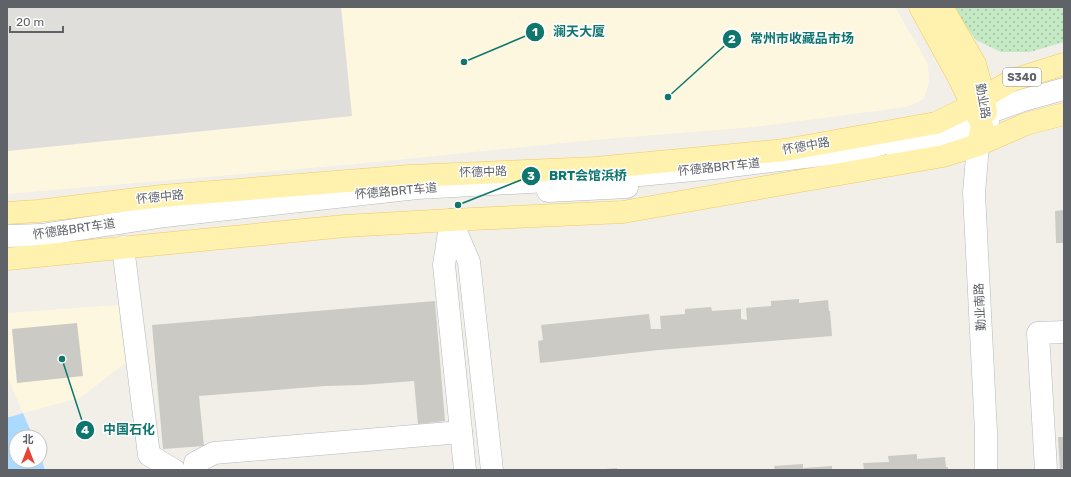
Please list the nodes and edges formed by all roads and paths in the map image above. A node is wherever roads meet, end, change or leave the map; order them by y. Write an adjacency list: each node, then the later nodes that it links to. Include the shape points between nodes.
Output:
1 (920, 7): 7 (main road, 勤业路)
2 (942, 7): 7 (main road, 勤业路, via 975,64)
3 (1064, 64): 7 (main road, 怀德中路 / S340, via 1013,80)
4 (1064, 89): 7 (street, 怀德路BRT车道, via 1024,100)
5 (1064, 99): 7 (street, 怀德路BRT车道, via 1026,110)
6 (1064, 114): 7 (main road, 怀德中路, via 1026,124)
7 (981, 118): 8 (main road, 怀德中路, via 936,123 785,150 596,168 402,176 162,196); 9 (main road, 怀德中路, via 944,156 623,212); 10 (street, 怀德路BRT车道, via 855,151 607,178 417,188); 11 (street, 怀德路BRT车道, via 940,139 852,160 723,178 626,187 417,198 167,225 42,244); 20 (street, 勤业南路, via 974,193)
8 (7, 213)
9 (451, 220): 12 (main road, 怀德中路, via 346,226); 15 (street, via 444,265); 19 (street, via 469,262)
10 (7, 236)
11 (7, 246)
12 (124, 248): 13 (main road, 怀德中路); 16 (street, via 149,455)
13 (7, 259)
14 (1064, 332): 21 (street, via 1038,333)
15 (461, 432): 17 (street, via 214,453 195,463); 18 (street)
16 (174, 470)
17 (194, 470)
18 (465, 470)
19 (492, 470)
20 (986, 470)
21 (1046, 470)

